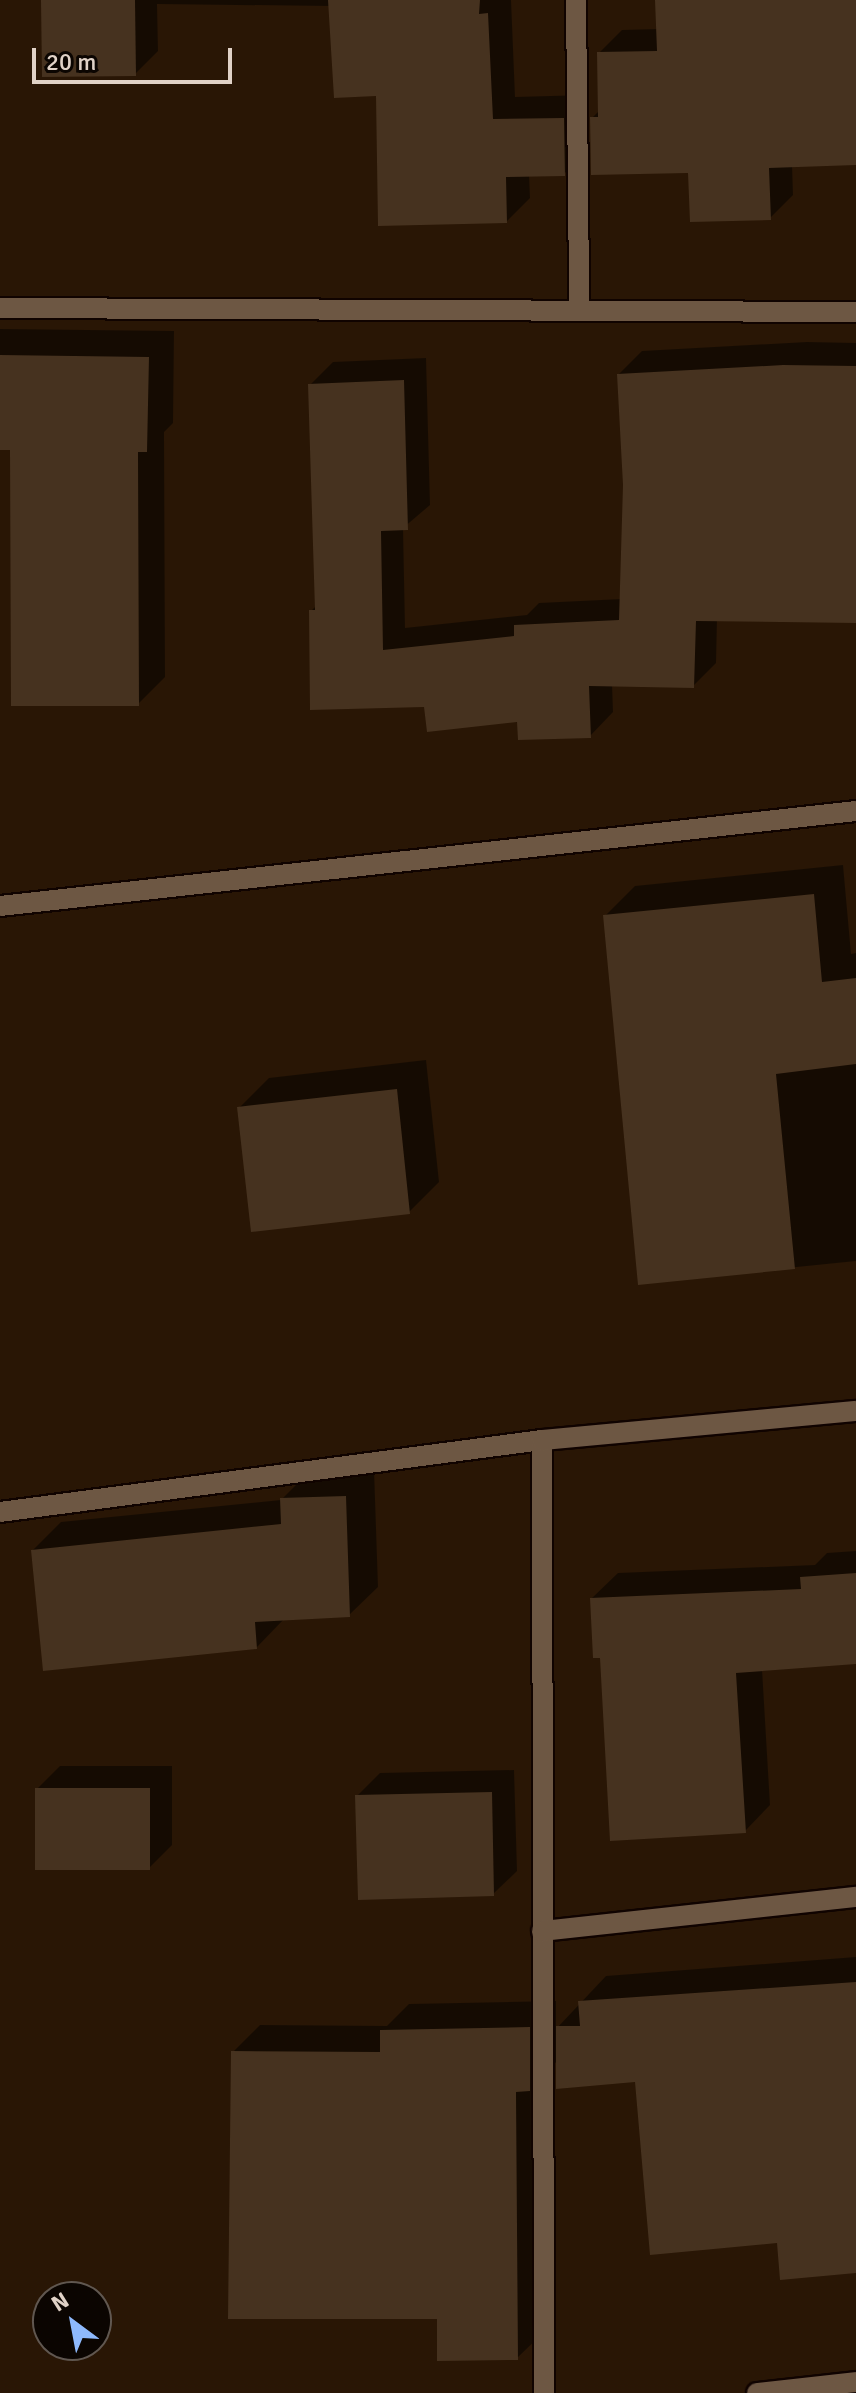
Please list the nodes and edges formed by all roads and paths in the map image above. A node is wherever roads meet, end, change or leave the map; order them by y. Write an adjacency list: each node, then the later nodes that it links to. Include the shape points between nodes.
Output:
1 (576, 0): 3 (street)
2 (0, 308): 3 (street)
3 (579, 311): 4 (street)
4 (856, 312)
5 (856, 811): 6 (street)
6 (0, 906)
7 (856, 1411): 8 (street)
8 (542, 1440): 9 (street); 11 (street)
9 (0, 1512)
10 (856, 1897): 11 (street)
11 (542, 1931): 13 (street)
12 (856, 2382): 14 (street)
13 (544, 2393)
14 (757, 2393)

